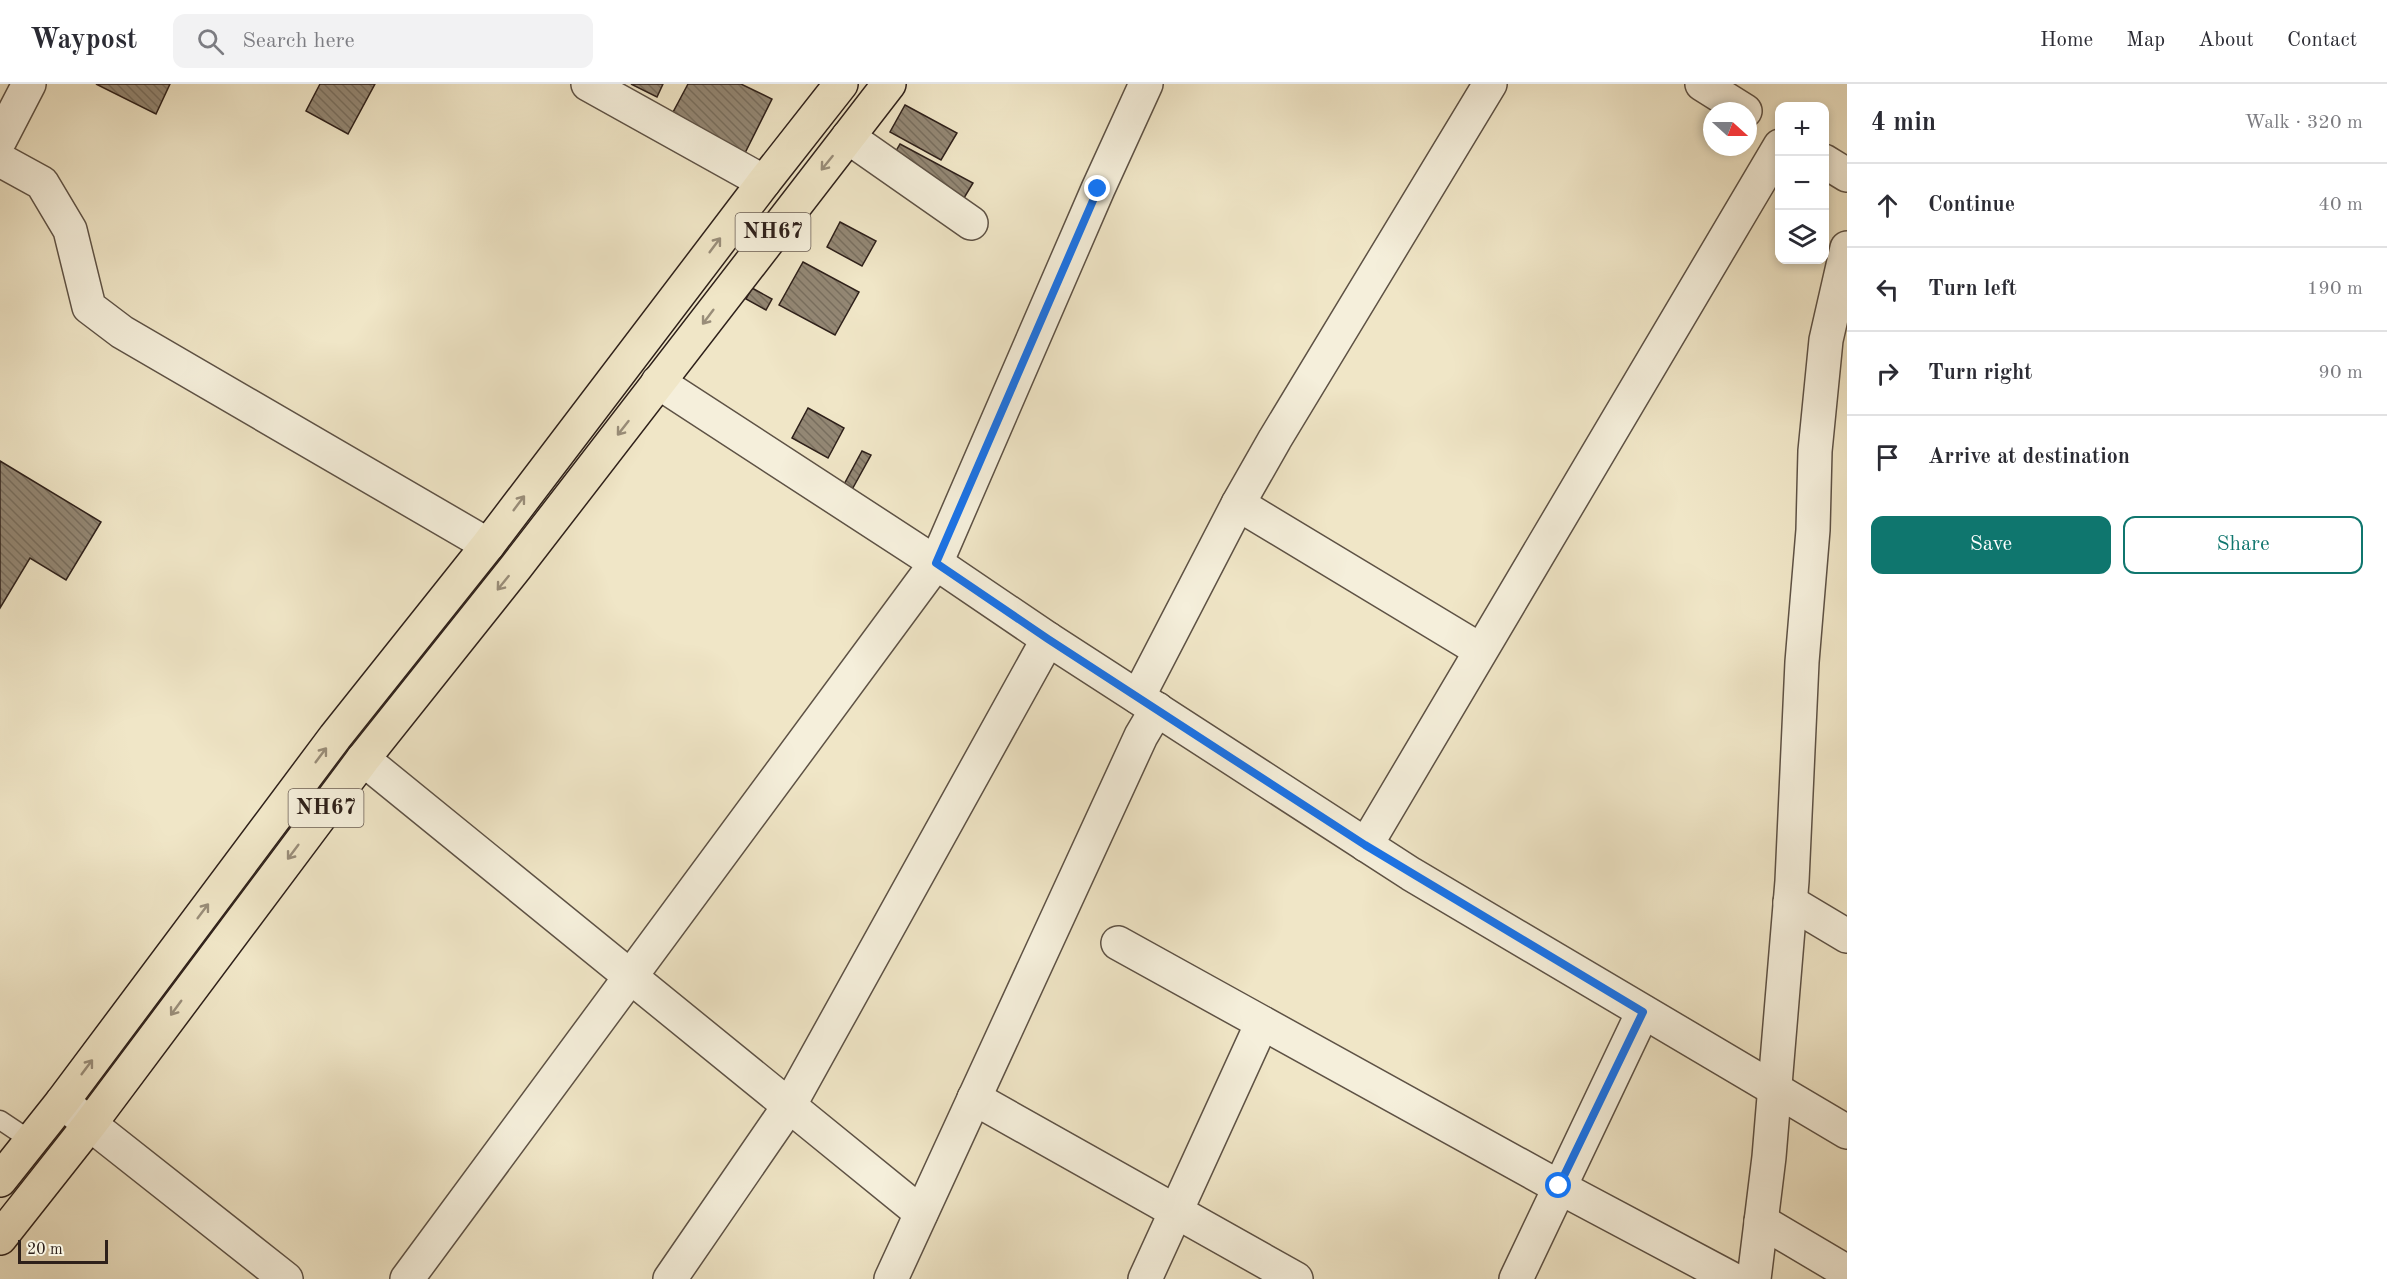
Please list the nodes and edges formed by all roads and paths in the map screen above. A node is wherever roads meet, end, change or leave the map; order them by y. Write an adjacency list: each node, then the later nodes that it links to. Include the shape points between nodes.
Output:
1 (29, 84): 12 (street)
2 (588, 84): 17 (street)
3 (841, 84): 17 (highway, NH67)
4 (889, 84): 11 (highway, NH67)
5 (1146, 84): 23 (street)
6 (1702, 84): 8 (street)
7 (1481, 87): 21 (street)
8 (1731, 102)
9 (1757, 119): 10 (street)
10 (1775, 130)
11 (848, 137): 18 (street); 20 (highway, NH67, one-way to 20)
12 (0, 140)
13 (1775, 153): 25 (street)
14 (0, 160): 22 (street, via 42,183 70,230 89,307 123,332)
15 (1829, 164): 16 (street)
16 (1847, 175)
17 (764, 182): 22 (highway, NH67, one-way to 17)
18 (971, 224)
19 (1847, 248): 29 (street, via 1826,340 1815,451 1814,530 1802,662)
20 (658, 382): 23 (street); 27 (highway, NH67, one-way to 27)
21 (1238, 504): 25 (street); 26 (street)
22 (488, 545): 37 (highway, NH67, one-way to 22, via 334,737)
23 (936, 563): 24 (street); 32 (street)
24 (1048, 639): 26 (street); 38 (street)
25 (1480, 651): 28 (street)
26 (1148, 703): 28 (street); 36 (street, via 1141,736)
27 (363, 759): 32 (street); 40 (highway, NH67, one-way to 40)
28 (1365, 845): 33 (street)
29 (1790, 902): 30 (street); 35 (street)
30 (1847, 936)
31 (1118, 942): 34 (street)
32 (630, 977): 38 (street); 53 (street)
33 (1643, 1012): 35 (street); 45 (street)
34 (1262, 1023): 45 (street); 46 (street)
35 (1774, 1090): 41 (street); 48 (street)
36 (974, 1098): 46 (street); 47 (street)
37 (62, 1102): 40 (street); 42 (highway, NH67)
38 (789, 1106): 47 (street); 54 (street)
39 (0, 1120): 42 (lane)
40 (90, 1124): 43 (highway, NH67); 52 (street)
41 (1847, 1132)
42 (32, 1140): 43 (lane); 44 (highway, NH67)
43 (60, 1162): 49 (highway, NH67)
44 (0, 1180)
45 (1559, 1186): 57 (street); 58 (street)
46 (1175, 1211): 55 (street); 56 (street)
47 (921, 1213): 51 (street)
48 (1761, 1221): 50 (street); 59 (street)
49 (0, 1238)
50 (1847, 1272)
51 (903, 1274)
52 (286, 1279)
53 (407, 1279)
54 (670, 1279)
55 (1145, 1279)
56 (1296, 1279)
57 (1516, 1279)
58 (1732, 1279)
59 (1754, 1279)

